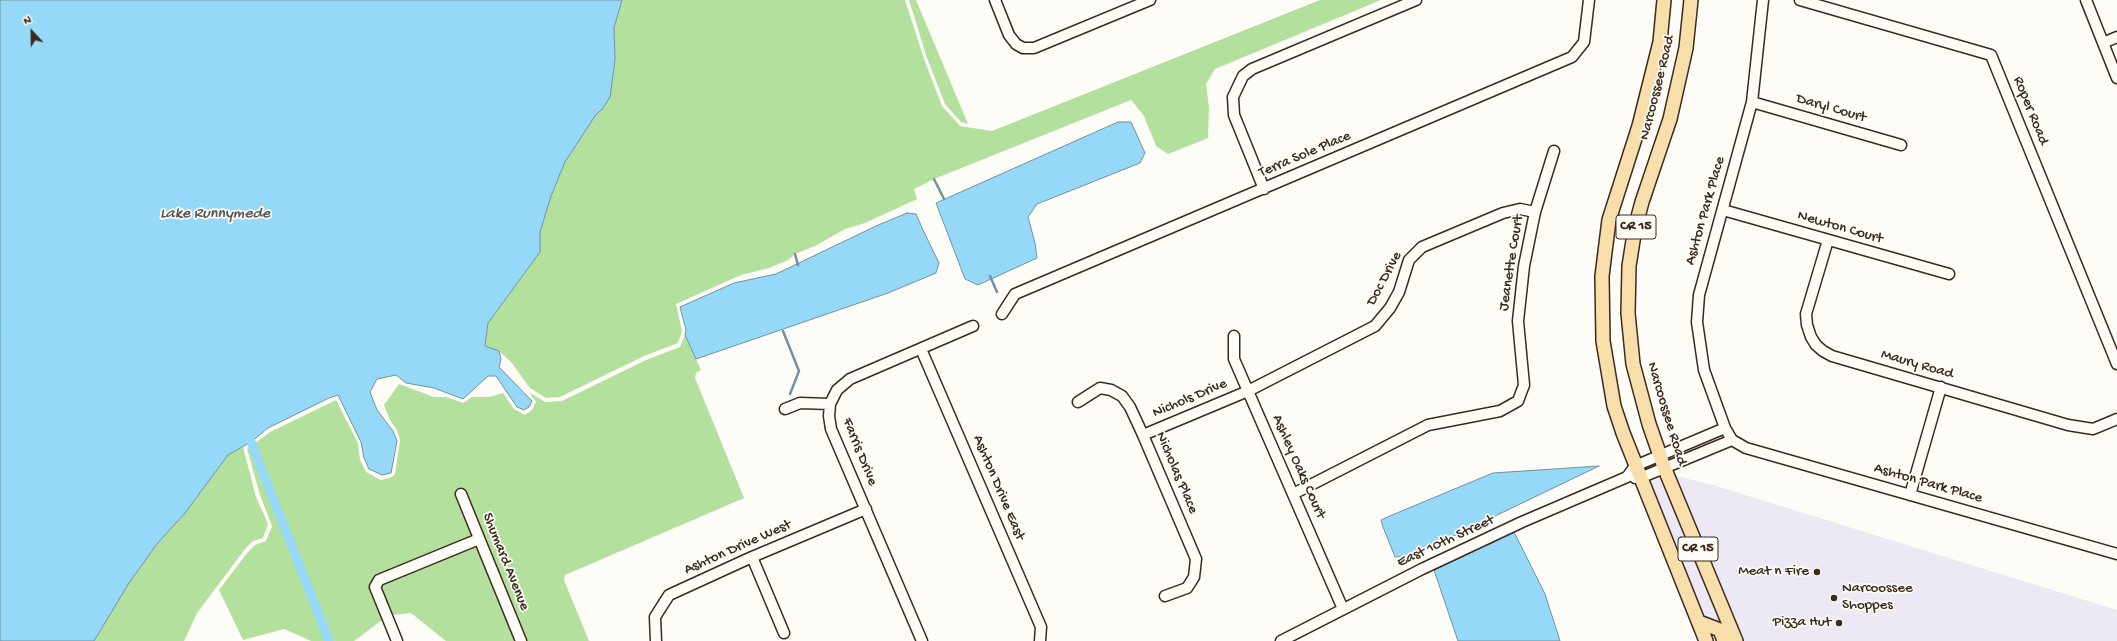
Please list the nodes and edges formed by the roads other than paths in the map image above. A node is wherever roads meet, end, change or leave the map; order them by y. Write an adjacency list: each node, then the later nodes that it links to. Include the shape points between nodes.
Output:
1 (995, 0): 10 (street, via 1009,35 1023,48 1034,48)
2 (1150, 0): 10 (street)
3 (1416, 0): 17 (street, via 1252,69 1243,76 1233,97 1234,115)
4 (1589, 0): 17 (street, Terra Sole Place, via 1584,42 1572,58)
5 (1664, 0): 37 (main road, Narcoossee Road / CR 15, via 1660,42 1639,126 1610,220 1602,276 1606,368 1614,406)
6 (1691, 0): 36 (main road, Narcoossee Road / CR 15, via 1686,48 1672,112 1642,202 1629,266 1628,313 1633,364 1640,396)
7 (1763, 0): 14 (street, Ashton Park Place)
8 (1800, 0): 26 (street, Roper Road, via 1991,55)
9 (2086, 0): 12 (street)
10 (1125, 5)
11 (2117, 37): 12 (street)
12 (2103, 43): 13 (street)
13 (2117, 78)
14 (1752, 102): 15 (street, Daryl Court); 18 (street, Ashton Park Place)
15 (1901, 145)
16 (1554, 151): 19 (street, Jeanette Court)
17 (1264, 189): 22 (street, Terra Sole Place, via 1015,294)
18 (1723, 210): 20 (street, Newton Court); 33 (street, Ashton Park Place, via 1700,288 1697,322 1704,370)
19 (1535, 212): 28 (street, Doc Drive, via 1520,209 1503,213 1422,247 1409,260 1396,297 1375,326); 41 (street, Jeanette Court, via 1524,266 1518,321 1524,385 1518,401 1500,411 1428,425)
20 (1828, 240): 21 (street, Newton Court); 27 (street, Maury Road, via 1806,314 1806,325 1816,345 1832,356)
21 (1949, 274)
22 (1002, 314)
23 (973, 326): 25 (street, Farris Drive)
24 (1234, 336): 28 (street, Ashley Oaks Court, via 1234,359)
25 (921, 349): 30 (street, Farris Drive, via 850,379 837,390); 56 (street, Ashton Drive East, via 1041,627)
26 (2117, 364)
27 (1941, 387): 32 (street, Maury Road, via 2083,429 2093,429); 42 (street)
28 (1248, 391): 34 (street, Nichols Drive); 41 (street, Ashley Oaks Court)
29 (1078, 402): 34 (street, Nicholas Place, via 1100,388 1111,390 1122,396 1130,407)
30 (830, 404): 31 (street, via 800,403); 43 (street, Farris Drive, via 831,428)
31 (785, 409)
32 (2117, 419)
33 (1725, 428): 35 (street, Ashton Park Place); 36 (street)
34 (1143, 435): 47 (street, Nicholas Place, via 1196,559 1194,577 1187,588)
35 (1732, 440): 36 (street); 42 (street, Ashton Park Place, via 1746,448)
36 (1662, 462): 37 (street); 39 (street, East 10th Street); 60 (main road, Narcoossee Road / CR 15)
37 (1635, 466): 38 (street); 39 (main road, Narcoossee Road / CR 15)
38 (1627, 477): 39 (street, East 10th Street); 48 (street, East 10th Street, via 1515,526)
39 (1640, 478): 49 (main road, Narcoossee Road / CR 15)
40 (461, 494): 44 (street, Shumard Avenue)
41 (1293, 494): 48 (street, Ashley Oaks Court)
42 (1910, 495): 45 (street, Ashton Park Place)
43 (866, 509): 46 (street, Ashton Drive West); 55 (street, Farris Drive)
44 (479, 539): 52 (street, via 379,580 375,587); 53 (street, Shumard Avenue)
45 (2117, 554)
46 (752, 557): 50 (street); 54 (street, Ashton Drive West, via 669,595 655,617)
47 (1165, 596)
48 (1343, 609): 51 (street, East 10th Street)
49 (1699, 622): 58 (main road, Narcoossee Road / CR 15); 59 (main road, via 1720,630)
50 (784, 633)
51 (1299, 637): 57 (street, East 10th Street)
52 (397, 641)
53 (521, 641)
54 (656, 641)
55 (922, 641)
56 (1040, 641)
57 (1281, 641)
58 (1706, 641)
59 (1724, 641)
60 (1736, 641)

